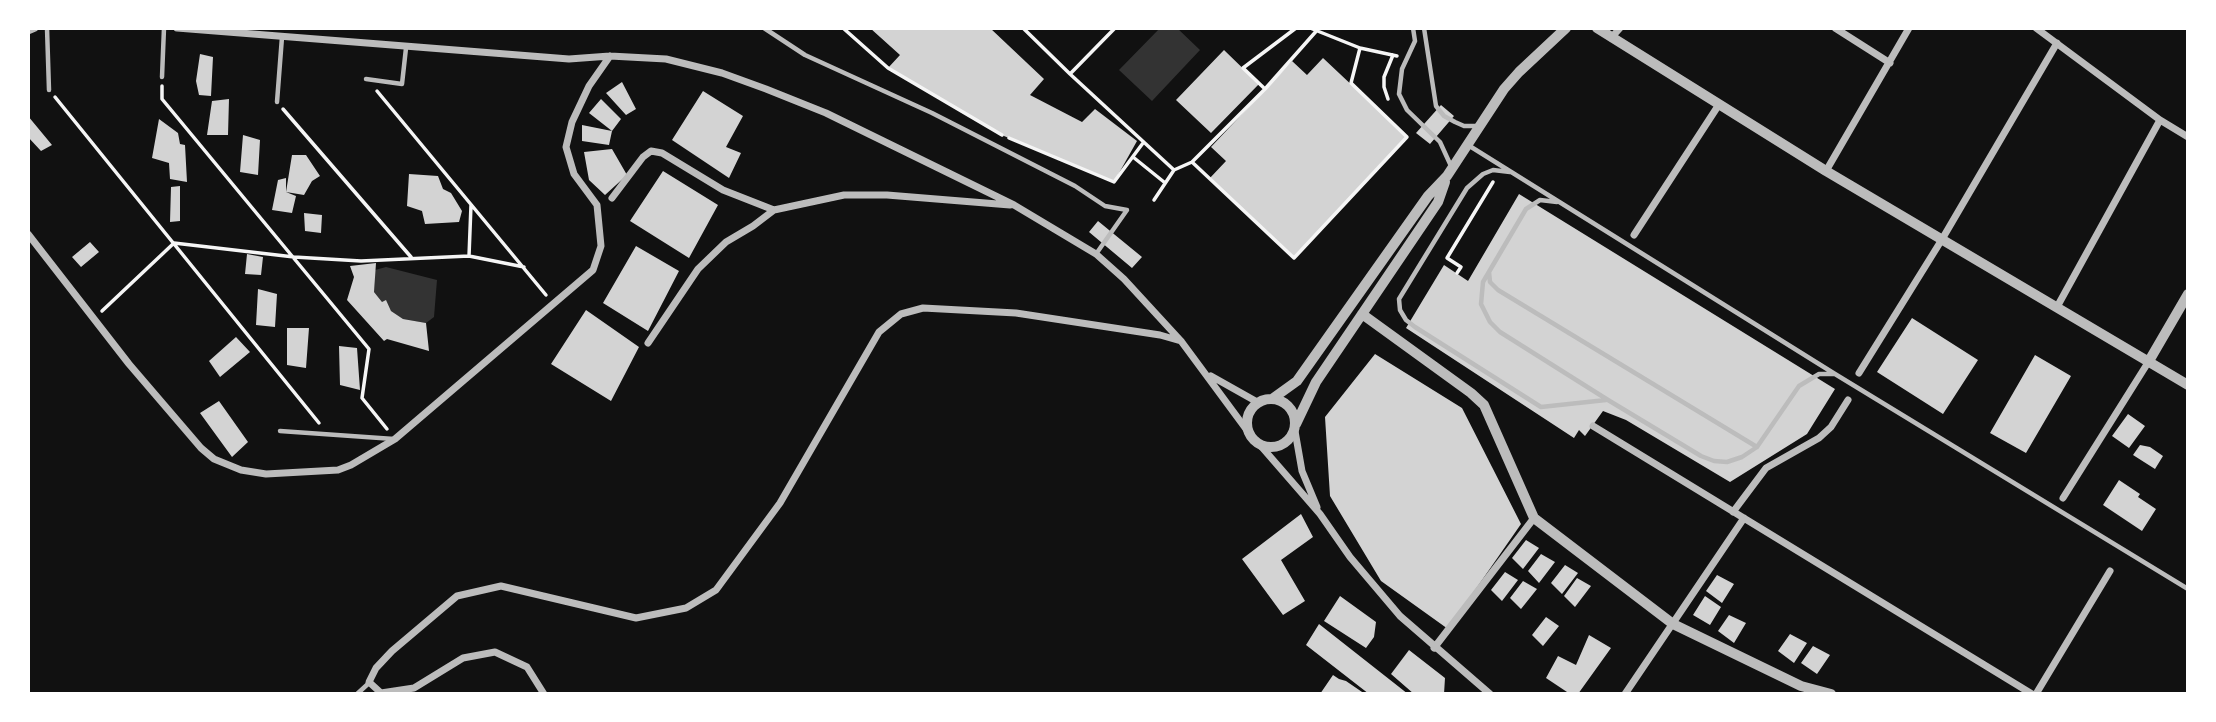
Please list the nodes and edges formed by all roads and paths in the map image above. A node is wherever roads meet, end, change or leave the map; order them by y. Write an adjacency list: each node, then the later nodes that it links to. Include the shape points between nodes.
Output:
1 (35, 28): 20 (street)
2 (47, 28): 33 (lane)
3 (164, 28): 30 (lane)
4 (177, 28): 21 (street)
5 (764, 28): 59 (lane, via 805,55 932,113 1105,206 1127,210)
6 (844, 28): 41 (path, via 888,68 1006,137 1114,182)
7 (1023, 28): 29 (path)
8 (1115, 28): 29 (path)
9 (1296, 28): 32 (path, via 1243,68)
10 (1310, 28): 19 (path)
11 (1413, 28): 27 (lane, via 1415,41)
12 (1424, 28): 37 (lane, via 1436,106 1455,122)
13 (1566, 28): 37 (street, via 1504,89)
14 (1597, 28): 22 (street)
15 (1620, 28): 22 (street)
16 (1835, 28): 28 (street)
17 (1909, 28): 28 (street)
18 (2036, 28): 23 (street)
19 (1318, 30): 25 (path); 32 (path)
20 (28, 31)
21 (282, 37): 24 (street); 34 (lane)
22 (1612, 38): 35 (street)
23 (2057, 43): 36 (street); 57 (street)
24 (406, 48): 26 (street, via 569,59); 31 (lane, via 402,84)
25 (1360, 48): 27 (path); 42 (path, via 1350,83 1408,137 1294,258)
26 (610, 56): 53 (street, via 666,59 755,85 825,113); 67 (street, via 589,86 566,147 574,174 597,205 601,246 593,270)
27 (1408, 58): 46 (lane, via 1398,82 1399,94 1407,110 1440,142)
28 (1890, 63): 45 (street)
29 (1070, 74): 39 (path)
30 (162, 77): 61 (path, via 162,99)
31 (366, 79): 51 (path)
32 (1265, 89): 42 (path)
33 (50, 90): 58 (path)
34 (277, 102): 62 (path)
35 (1718, 106): 45 (street); 56 (street)
36 (2160, 120): 38 (street); 68 (street)
37 (1480, 126): 40 (street)
38 (2188, 137)
39 (1143, 144): 41 (path); 43 (path)
40 (1468, 145): 44 (lane); 46 (street)
41 (1133, 157): 47 (path)
42 (1192, 162): 43 (path)
43 (1174, 170): 47 (path)
44 (1511, 172): 52 (lane); 79 (lane, via 1493,170 1467,188 1399,299 1400,310 1416,327 1541,407)
45 (1826, 172): 57 (street)
46 (1449, 173): 69 (street, via 1438,202); 78 (street, via 1297,381)
47 (1164, 182): 50 (path)
48 (611, 198): 54 (street, via 651,151 723,190)
49 (1483, 198): 65 (path, via 1445,257 1461,267)
50 (1154, 200)
51 (471, 203): 60 (path); 63 (path)
52 (1563, 204): 64 (lane, via 1540,200 1526,209); 76 (lane)
53 (1014, 205): 54 (street, via 844,195); 59 (street)
54 (774, 210): 72 (street, via 726,242 698,269)
55 (28, 234): 70 (street)
56 (1634, 235)
57 (1941, 240): 68 (street); 75 (street)
58 (174, 243): 61 (path); 70 (path); 86 (path)
59 (1096, 254): 71 (street)
60 (469, 256): 62 (path); 63 (path)
61 (294, 257): 62 (path); 87 (path, via 369,349 362,398)
62 (411, 258)
63 (524, 267): 67 (path)
64 (1489, 271): 79 (lane, via 1480,297 1490,322); 89 (lane, via 1490,282 1498,290)
65 (1457, 273)
66 (2188, 294): 73 (street)
67 (553, 304): 87 (street)
68 (2057, 307): 73 (street)
69 (1362, 314): 83 (street, via 1316,382); 93 (street, via 1484,405)
70 (93, 319): 87 (street, via 201,448 241,470 266,474 338,470)
71 (1181, 341): 74 (street); 99 (street, via 1016,313 923,308 901,314 879,332 780,503 716,590 686,608 636,618 501,586 457,596 392,651)
72 (648, 343)
73 (2149, 361): 77 (street); 90 (street)
74 (1202, 369): 81 (street); 85 (street)
75 (1859, 373)
76 (1835, 374): 89 (lane, via 1819,374 1799,386); 96 (lane)
77 (2188, 384)
78 (1272, 399): 81 (street); 83 (street, via 1291,409)
79 (1608, 400): 89 (lane, via 1714,461 1727,462)
80 (1848, 400): 91 (street, via 1819,438 1766,468)
81 (1259, 402): 85 (street, via 1248,419)
82 (1592, 426): 91 (street)
83 (1295, 427): 88 (street, via 1287,443); 92 (street, via 1302,471)
84 (280, 431): 86 (lane)
85 (1249, 433): 88 (street)
86 (328, 435): 87 (lane)
87 (395, 439)
88 (1260, 445): 92 (street)
89 (1757, 447)
90 (2063, 498)
91 (1732, 512): 94 (street)
92 (1320, 514): 98 (street, via 1376,590)
93 (1534, 518): 97 (street); 98 (street)
94 (1744, 518): 97 (street); 106 (street)
95 (2110, 570): 106 (street)
96 (2188, 589)
97 (1672, 624): 100 (street); 104 (street)
98 (1434, 648): 103 (street)
99 (369, 682): 101 (lane); 102 (street, via 381,693 414,688 463,658 495,652 527,667)
100 (1798, 690): 105 (street)
101 (357, 694)
102 (544, 694)
103 (1490, 694)
104 (1625, 694)
105 (1831, 694)
106 (2034, 694)

